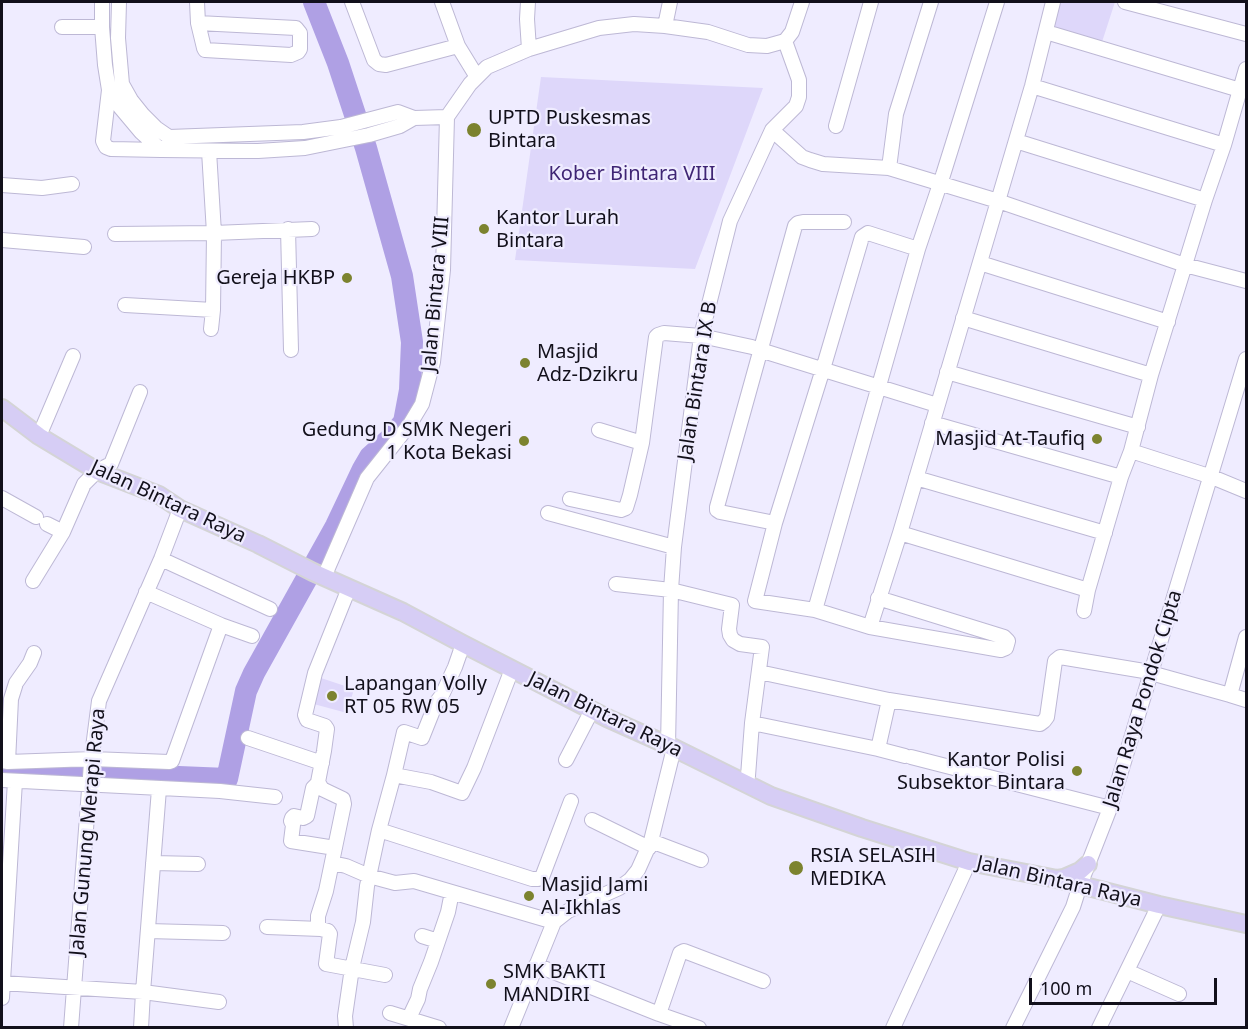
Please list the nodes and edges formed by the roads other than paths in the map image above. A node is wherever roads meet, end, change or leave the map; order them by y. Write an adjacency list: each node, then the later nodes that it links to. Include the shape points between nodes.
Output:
1 (102, 2): 17 (street)
2 (119, 2): 25 (street)
3 (197, 2): 14 (street)
4 (353, 2): 21 (street, via 374,60 379,64)
5 (442, 2): 21 (street)
6 (528, 2): 22 (street)
7 (670, 2): 15 (street)
8 (802, 2): 20 (street)
9 (871, 2): 30 (street)
10 (931, 2): 40 (street, via 896,114)
11 (997, 2): 42 (street)
12 (1053, 2): 18 (street)
13 (1125, 2): 19 (street)
14 (198, 23): 14 (street, via 293,27 300,33 300,49 291,56 208,51)
15 (664, 26): 20 (street, via 708,32 748,45 767,46); 22 (street, via 599,28)
16 (62, 27): 17 (street)
17 (102, 27): 27 (street)
18 (1046, 32): 26 (street); 28 (street)
19 (1246, 34)
20 (785, 41): 31 (street, Jalan Bintara IX B, via 799,80 799,97 796,106)
21 (458, 46): 24 (street)
22 (529, 50): 24 (street, via 487,67)
23 (1246, 69): 28 (street)
24 (477, 77): 29 (street)
25 (122, 84): 27 (street); 34 (street, via 143,115)
26 (1032, 86): 35 (street); 36 (street)
27 (109, 90): 38 (street); 38 (street, via 103,141 106,147)
28 (1240, 90): 36 (street)
29 (447, 117): 33 (street, via 414,118 398,112 367,128); 95 (street, Jalan Bintara VIII, via 443,270 433,362 422,404 367,478)
30 (836, 126)
31 (772, 130): 40 (street, via 810,160); 62 (street, Jalan Bintara IX B, via 730,221)
32 (303, 132): 33 (street); 34 (street); 37 (street)
33 (343, 133): 37 (street)
34 (169, 137): 38 (street)
35 (1016, 141): 44 (street); 45 (street)
36 (1224, 145): 44 (street)
37 (305, 148): 39 (street)
38 (160, 150): 39 (street)
39 (209, 151): 49 (street)
40 (889, 168): 42 (street)
41 (72, 183): 43 (street, via 42,188)
42 (940, 183): 45 (street); 53 (street)
43 (2, 185)
44 (1204, 200): 55 (street)
45 (998, 201): 54 (street); 55 (street)
46 (844, 222): 63 (street, via 803,222 795,226)
47 (288, 229): 48 (street); 49 (street); 64 (street)
48 (312, 229)
49 (214, 233): 50 (street); 58 (street)
50 (115, 234)
51 (2, 240): 52 (street)
52 (84, 247)
53 (918, 249): 67 (street, via 864,234); 70 (street)
54 (980, 263): 59 (street); 60 (street)
55 (1185, 265): 56 (street); 60 (street)
56 (1246, 281)
57 (125, 305): 58 (street)
58 (213, 310): 61 (street)
59 (963, 318): 68 (street); 69 (street)
60 (1168, 322): 69 (street)
61 (211, 329)
62 (701, 336): 63 (street); 78 (street, via 660,333 656,337); 93 (street, Jalan Bintara IX B)
63 (756, 348): 67 (street); 89 (street, via 717,510)
64 (291, 350)
65 (73, 356): 77 (street)
66 (1246, 359): 82 (street, Jalan Raya Pondok Cipta)
67 (823, 369): 70 (street); 89 (street)
68 (947, 372): 72 (street); 75 (street)
69 (1151, 375): 75 (street)
70 (880, 387): 72 (street); 104 (street)
71 (140, 392): 80 (street, via 111,464)
72 (937, 405): 74 (street)
73 (2, 408): 77 (main road, Jalan Bintara Raya)
74 (932, 423): 81 (street); 83 (street)
75 (1138, 428): 79 (street)
76 (599, 430): 78 (street)
77 (39, 436): 80 (main road, Jalan Bintara Raya)
78 (642, 443): 86 (street, via 626,508)
79 (1131, 452): 81 (street); 82 (street)
80 (97, 471): 87 (main road, Jalan Bintara Raya, via 159,495); 90 (street, via 84,484)
81 (1121, 477): 92 (street)
82 (1212, 477): 84 (street); 114 (street, Jalan Raya Pondok Cipta)
83 (916, 478): 91 (street); 92 (street)
84 (1246, 491)
85 (2, 498): 90 (street)
86 (570, 499)
87 (180, 509): 94 (street, Jalan Gunung Merapi Raya); 95 (main road, Jalan Bintara Raya)
88 (548, 513): 93 (street)
89 (775, 522): 104 (street, via 755,601)
90 (63, 532): 96 (street)
91 (900, 533): 100 (street); 102 (street)
92 (1105, 533): 100 (street)
93 (674, 547): 99 (street, Jalan Bintara IX B)
94 (160, 559): 101 (street, Jalan Gunung Merapi Raya); 103 (street)
95 (318, 575): 98 (main road, Jalan Bintara Raya)
96 (33, 580)
97 (616, 584): 99 (street)
98 (349, 588): 110 (main road, Jalan Bintara Raya); 126 (street, via 315,673 305,715 306,720 327,729)
99 (671, 590): 113 (street, via 732,605 730,635 740,644 762,647); 121 (street, Jalan Bintara IX B)
100 (1088, 590): 105 (street)
101 (146, 592): 106 (street); 125 (street, Jalan Gunung Merapi Raya, via 99,701)
102 (878, 598): 107 (street); 107 (street, via 1008,641 1001,650)
103 (270, 609)
104 (815, 610): 107 (street)
105 (1084, 611)
106 (221, 625): 108 (street); 125 (street, via 172,761)
107 (870, 627)
108 (252, 636)
109 (1246, 641): 115 (street)
110 (463, 644): 112 (main road, Jalan Bintara Raya); 127 (street, via 423,738 404,732)
111 (34, 654): 124 (street, via 11,699)
112 (512, 669): 118 (main road, Jalan Bintara Raya); 127 (street, via 462,793)
113 (759, 672): 116 (street); 119 (street)
114 (1151, 672): 115 (street); 116 (street, via 1060,657 1055,661 1047,717 1040,724); 135 (street, Jalan Raya Pondok Cipta)
115 (1230, 695): 117 (street)
116 (889, 700): 122 (street)
117 (1246, 700)
118 (592, 710): 121 (main road, Jalan Bintara Raya); 123 (street)
119 (752, 723): 122 (street); 131 (street)
120 (248, 738): 126 (street)
121 (671, 747): 131 (main road, Jalan Bintara Raya); 138 (street, Jalan Bintara IX B)
122 (878, 748): 135 (street)
123 (566, 760)
124 (5, 761): 125 (street)
125 (92, 761): 129 (street, Jalan Gunung Merapi Raya)
126 (322, 763): 130 (street)
127 (394, 773): 137 (street)
128 (8, 780): 129 (street); 139 (street)
129 (91, 782): 132 (street); 167 (street, Jalan Gunung Merapi Raya)
130 (318, 783): 140 (street, via 343,799); 140 (street, via 306,816 292,818 291,842)
131 (746, 784): 142 (main road, Jalan Bintara Raya, via 862,828)
132 (159, 789): 133 (street); 143 (street)
133 (275, 797)
134 (571, 801): 137 (street, via 538,879)
135 (1110, 808): 146 (street, Jalan Raya Pondok Cipta)
136 (592, 820): 138 (street)
137 (379, 830): 147 (street)
138 (650, 844): 141 (street); 153 (street, Jalan Bintara IX B, via 630,880)
139 (6, 846): 152 (street)
140 (335, 848): 144 (street)
141 (701, 860)
142 (969, 861): 148 (main road, Jalan Bintara Raya); 181 (street)
143 (153, 862): 145 (street); 157 (street)
144 (332, 863): 147 (street); 156 (street, via 318,916)
145 (198, 864)
146 (1088, 864): 148 (main road); 149 (street, Jalan Raya Pondok Cipta)
147 (369, 876): 150 (street, via 395,883 414,881); 162 (street)
148 (1056, 879): 149 (main road, Jalan Bintara Raya)
149 (1080, 885): 151 (main road, Jalan Bintara Raya); 182 (street, Jalan Raya Pondok Cipta)
150 (452, 892): 153 (street); 160 (street)
151 (1159, 905): 154 (main road, Jalan Bintara Raya); 163 (street)
152 (4, 914): 166 (street)
153 (554, 922): 161 (street)
154 (1246, 924)
155 (267, 927): 156 (street)
156 (321, 929): 162 (street, via 330,934 326,964)
157 (148, 931): 158 (street); 168 (street)
158 (223, 933)
159 (422, 936): 160 (street)
160 (438, 941): 174 (street)
161 (536, 965): 173 (street); 179 (street)
162 (352, 968): 164 (street); 175 (street)
163 (1127, 971): 169 (street); 183 (street)
164 (386, 975)
165 (763, 981): 173 (street, via 684,951)
166 (2, 982): 167 (street); 170 (street)
167 (74, 987): 168 (street); 176 (street, Jalan Gunung Merapi Raya)
168 (143, 992): 171 (street); 177 (street)
169 (1179, 994)
170 (2, 998)
171 (219, 1002)
172 (390, 1012): 174 (street)
173 (659, 1014): 180 (street)
174 (409, 1018): 178 (street)
175 (342, 1027)
176 (71, 1028)
177 (141, 1028)
178 (439, 1028)
179 (511, 1028)
180 (699, 1028)
181 (893, 1028)
182 (1014, 1028)
183 (1099, 1028)

